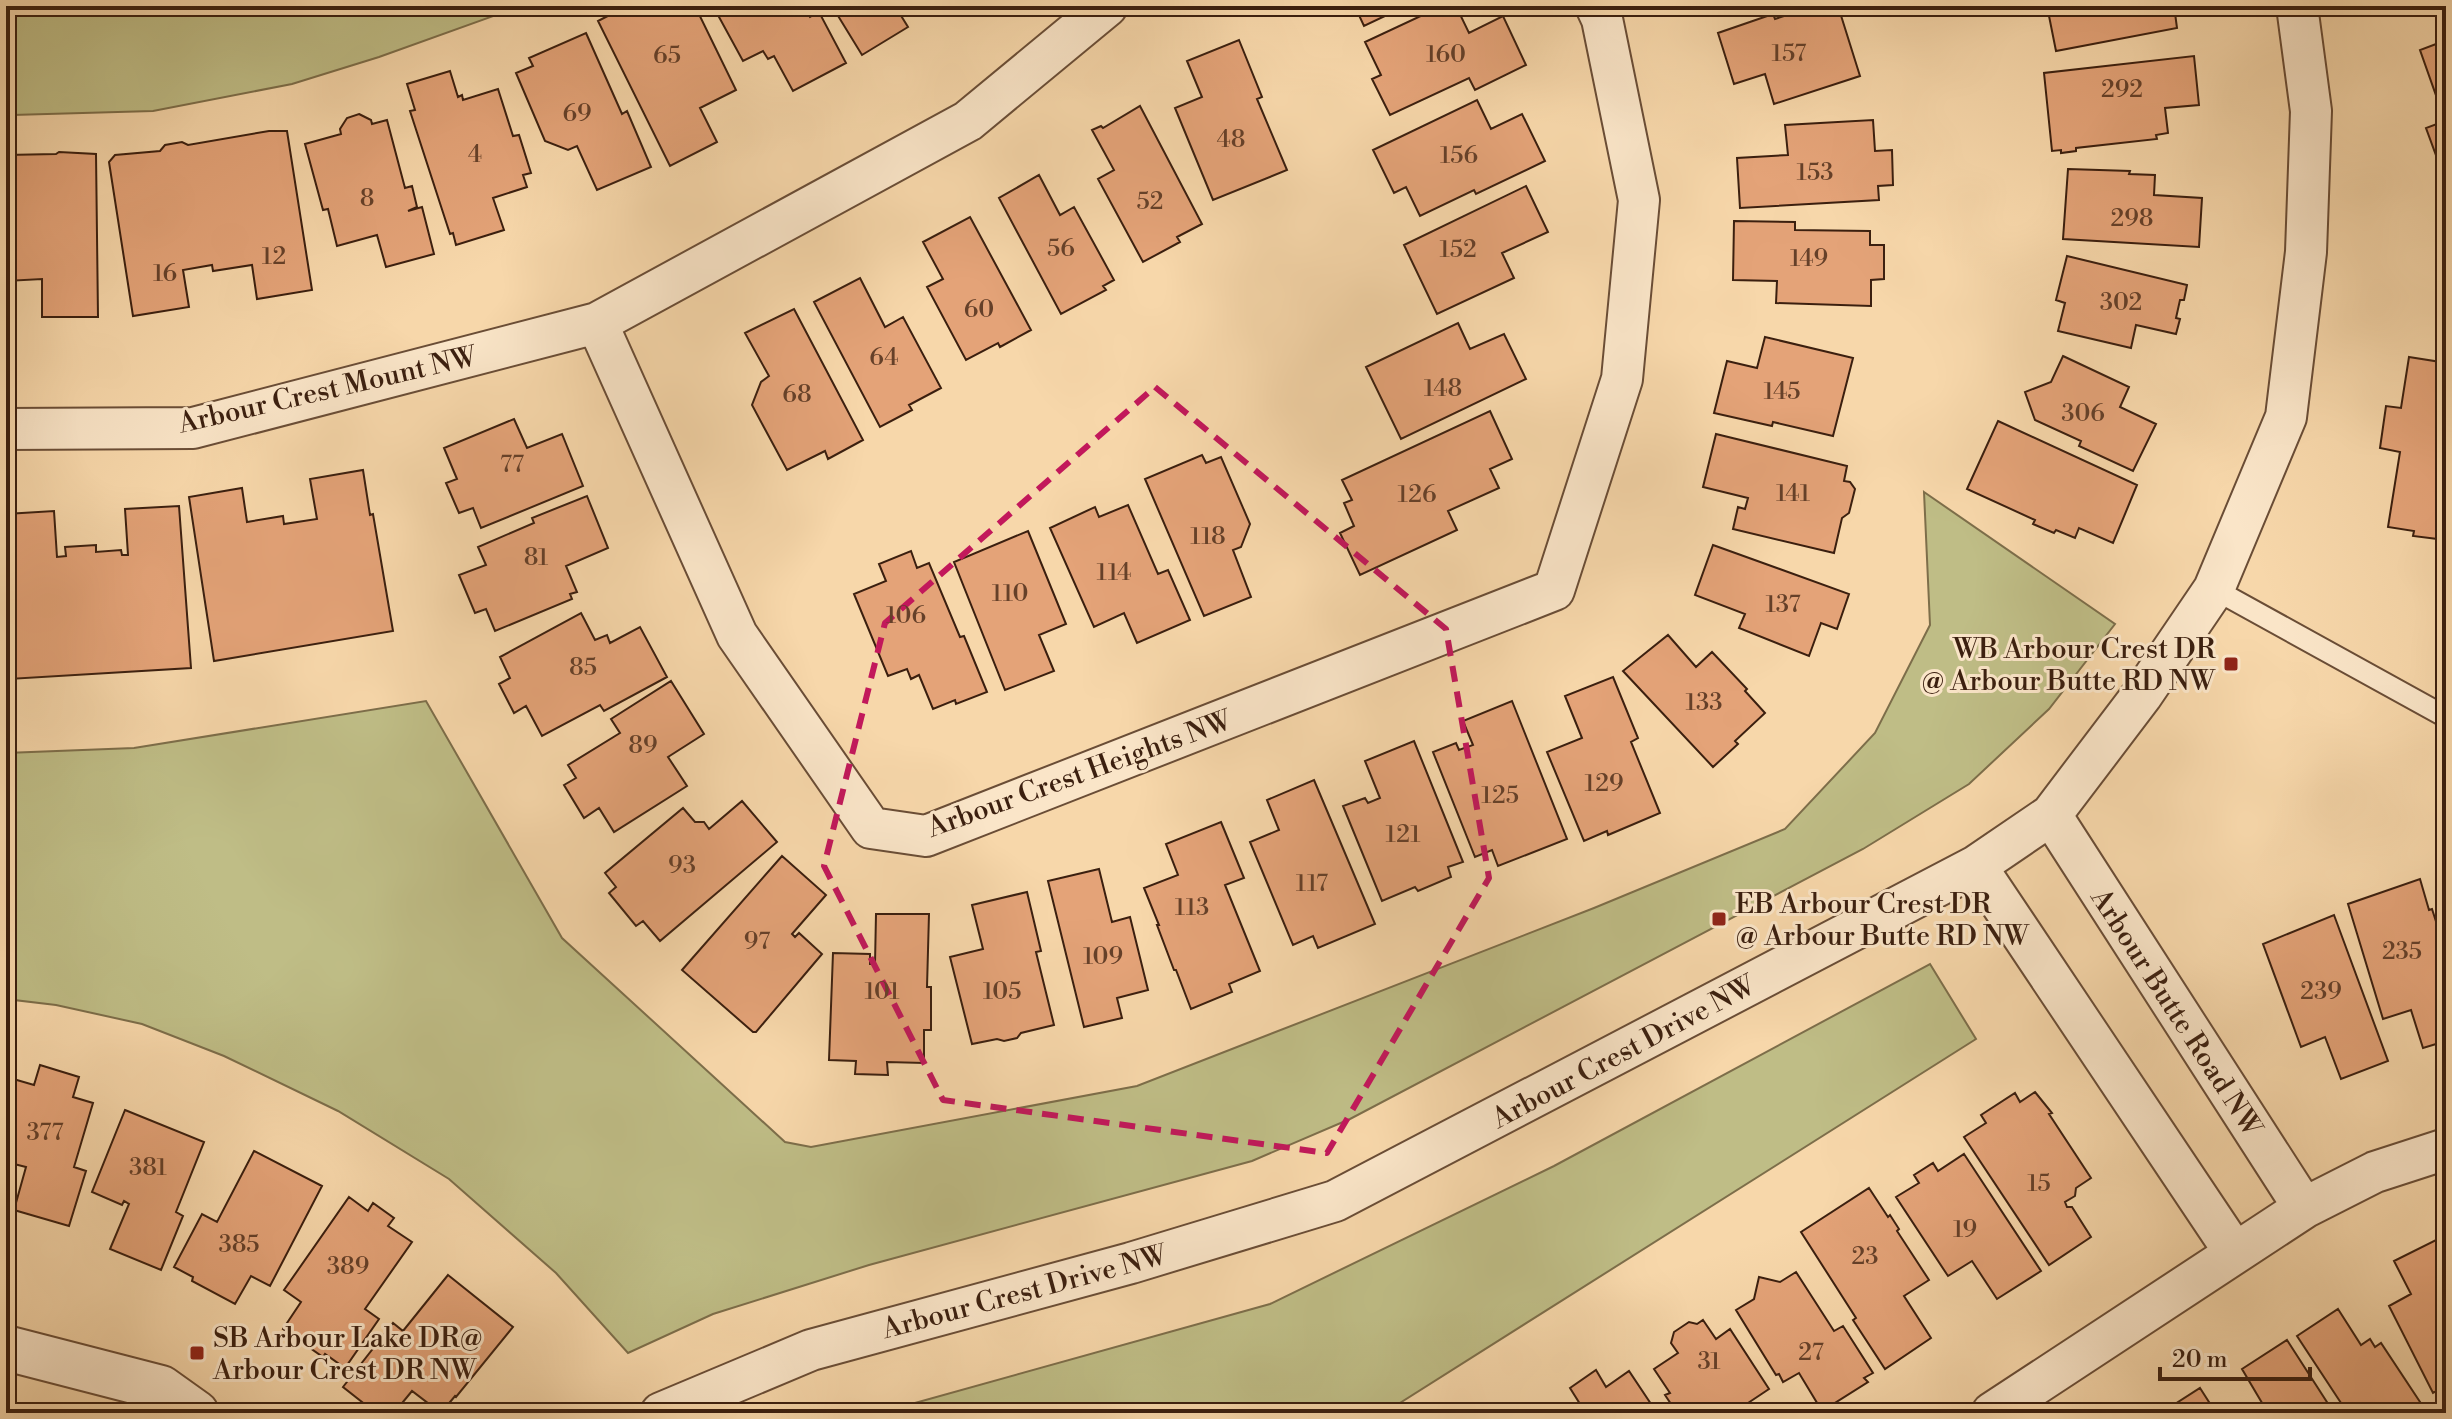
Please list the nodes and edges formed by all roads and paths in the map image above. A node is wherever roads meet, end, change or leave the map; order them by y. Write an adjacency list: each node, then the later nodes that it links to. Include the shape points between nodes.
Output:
1 (1107, 6): 4 (street, via 968,121)
2 (1596, 6): 4 (street, Arbour Crest Heights NW, via 1639,200 1622,379 1554,590 926,836 871,828 737,635)
3 (2297, 6): 6 (street, Arbour Crest Drive NW, via 2311,111 2306,252 2286,417)
4 (597, 323): 5 (street, Arbour Crest Mount NW, via 193,428)
5 (6, 429)
6 (2214, 589): 7 (lane); 8 (street, Arbour Crest Drive NW)
7 (2446, 717)
8 (2051, 815): 9 (street, Arbour Crest Drive NW); 11 (street, Arbour Butte Road NW)
9 (1976, 866): 12 (street); 15 (street, Arbour Crest Drive NW, via 1335,1201 811,1350)
10 (2446, 1149): 11 (street, via 2375,1172)
11 (2304, 1208): 12 (street)
12 (2235, 1253): 16 (street)
13 (6, 1348): 14 (street, via 161,1388)
14 (196, 1413)
15 (661, 1413)
16 (1992, 1413)

